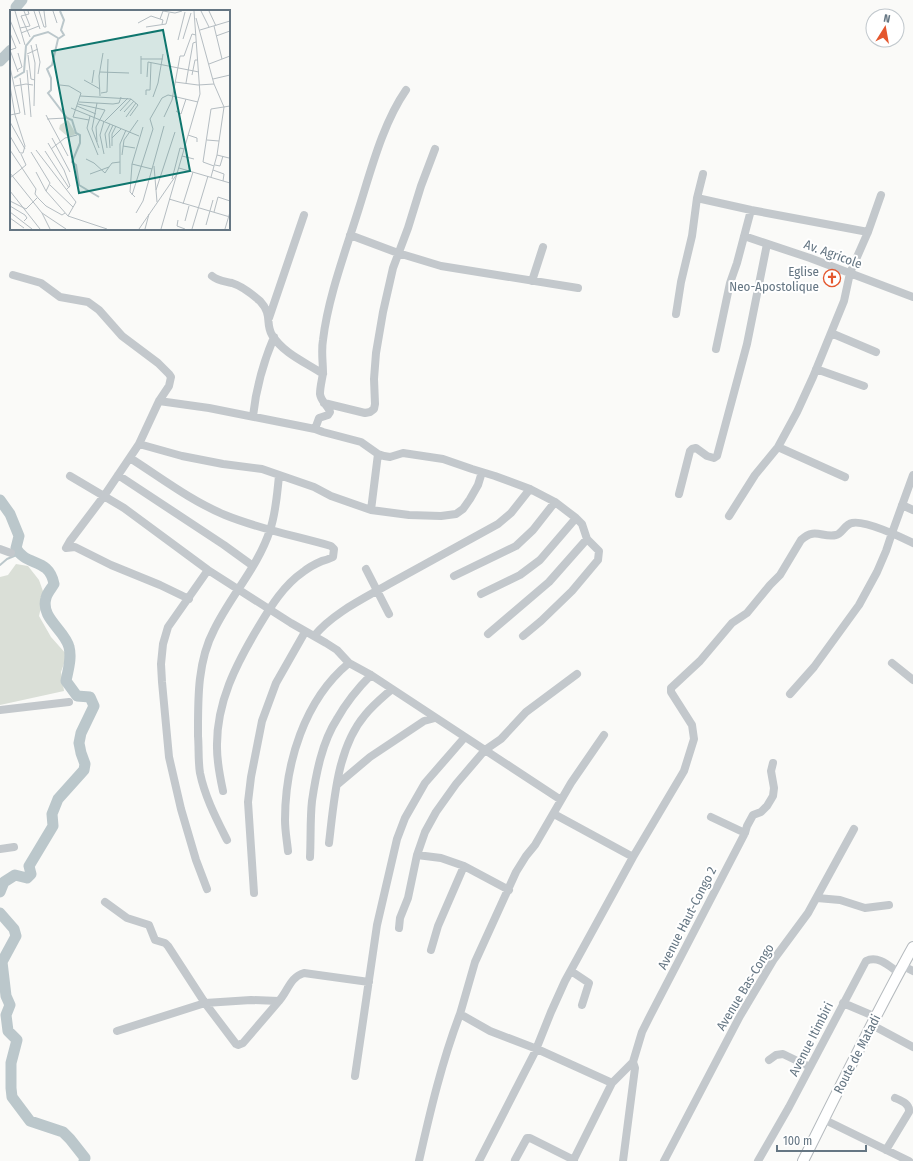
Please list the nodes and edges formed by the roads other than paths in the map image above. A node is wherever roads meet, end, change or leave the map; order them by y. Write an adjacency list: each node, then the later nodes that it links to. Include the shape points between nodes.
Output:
1 (406, 90): 9 (street, via 391,116)
2 (435, 149): 13 (street)
3 (703, 174): 5 (street)
4 (881, 195): 8 (street)
5 (697, 198): 6 (street); 20 (street)
6 (751, 210): 8 (street); 10 (street)
7 (304, 215): 21 (street)
8 (868, 232): 14 (street)
9 (350, 235): 13 (street); 27 (street, via 327,317 322,344)
10 (744, 236): 11 (street, Av. Agricole); 24 (street, via 730,283)
11 (767, 244): 14 (street, Av. Agricole); 44 (street, via 747,344 717,456 714,458 696,448 692,449)
12 (543, 247): 17 (street)
13 (398, 253): 17 (street, via 441,266); 30 (street, via 376,353 374,409 365,413)
14 (850, 273): 19 (street, Av. Agricole); 22 (street, via 844,301)
15 (13, 275): 29 (street, via 40,283 60,297 88,302 99,310 122,336 158,363 171,377 169,386)
16 (212, 276): 21 (street, via 216,280 231,283 246,291 260,302)
17 (532, 281): 18 (street)
18 (578, 288)
19 (913, 297)
20 (676, 314)
21 (269, 318): 23 (street, via 270,332)
22 (831, 334): 25 (street); 26 (street)
23 (274, 337): 27 (street, via 285,351); 31 (street, via 255,395)
24 (716, 349)
25 (876, 352)
26 (816, 370): 28 (street); 34 (street)
27 (323, 374): 30 (street, via 320,395)
28 (864, 386)
29 (159, 401): 31 (street); 33 (street)
30 (324, 403): 32 (street, via 330,412 319,418)
31 (253, 416): 32 (street)
32 (315, 429): 35 (street, via 361,442)
33 (138, 444): 36 (street); 41 (street, via 182,456 262,470)
34 (778, 447): 42 (street); 50 (street)
35 (378, 454): 37 (street, via 390,457 403,453 443,459); 48 (street)
36 (130, 458): 38 (street); 52 (street, via 206,505)
37 (482, 472): 43 (street); 48 (street, via 470,499 456,514 441,516)
38 (118, 475): 45 (street); 58 (street)
39 (913, 475): 47 (street)
40 (70, 476): 45 (street)
41 (279, 476): 48 (street); 52 (street)
42 (845, 477)
43 (530, 489): 46 (street); 63 (street, via 498,524)
44 (679, 494)
45 (104, 496): 60 (street); 65 (street, via 66,548 75,547)
46 (555, 502): 51 (street); 61 (street, via 534,530 516,546)
47 (902, 505): 49 (street); 53 (street)
48 (371, 510)
49 (913, 510)
50 (729, 516)
51 (576, 518): 54 (street, via 582,524); 64 (street, via 540,560 520,575)
52 (270, 530): 58 (street); 66 (street, via 331,546 334,553 333,557 294,579)
53 (892, 533): 55 (street); 78 (street, via 877,572 858,605 814,667); 100 (street, via 858,522 848,524 835,536 820,533 805,536 780,575 747,613 732,623 700,661 672,688 671,692 692,725 694,739 684,771)
54 (587, 539): 69 (street, via 549,582); 71 (street, via 599,551 598,560 572,591)
55 (913, 543)
56 (0, 549): 57 (street)
57 (11, 553)
58 (253, 566): 62 (street)
59 (366, 569): 63 (street)
60 (208, 570): 62 (street); 65 (street)
61 (454, 576)
62 (239, 590): 66 (street); 93 (street, via 208,642 199,694 200,772 213,813)
63 (378, 591): 67 (street); 70 (street, via 333,618)
64 (481, 594)
65 (189, 599): 102 (street, via 168,627 162,644 162,682 169,757 196,860)
66 (269, 609): 68 (street); 87 (street, via 237,664 221,708 217,747)
67 (389, 614)
68 (305, 632): 70 (street); 104 (street, via 276,683 258,739 248,802)
69 (488, 634)
70 (314, 636): 72 (street, via 337,650)
71 (522, 636)
72 (349, 663): 75 (street); 97 (street, via 336,674 320,695 300,733 287,795 285,821)
73 (892, 663): 76 (street)
74 (577, 674): 84 (street, via 526,712 501,739)
75 (370, 675): 77 (street); 99 (street, via 336,719 325,744 312,803)
76 (913, 680)
77 (392, 689): 81 (street); 86 (street, via 357,726 348,744)
78 (790, 694)
79 (69, 702): 80 (street)
80 (0, 710)
81 (435, 718): 83 (street); 86 (street, via 424,721 370,757)
82 (604, 735): 88 (street)
83 (465, 737): 84 (street); 114 (street, via 425,783 404,818 387,878)
84 (485, 750): 88 (street); 98 (street, via 436,812)
85 (773, 763): 92 (street, Avenue Haut-Congo 2, via 773,796 761,812 753,815)
86 (338, 784): 94 (street)
87 (223, 791)
88 (561, 800): 89 (street)
89 (554, 814): 100 (street); 103 (street, via 522,862)
90 (711, 817): 92 (street)
91 (854, 829): 105 (street, Avenue Bas-Congo)
92 (745, 833): 125 (street, Avenue Haut-Congo 2, via 642,1032)
93 (227, 840)
94 (329, 843)
95 (14, 847): 96 (street)
96 (0, 849)
97 (288, 851)
98 (417, 855): 101 (street, via 441,858); 108 (street)
99 (310, 857)
100 (633, 857): 112 (street)
101 (464, 866): 103 (street); 110 (street, via 438,926)
102 (208, 889)
103 (509, 890): 119 (street, via 475,962)
104 (254, 894)
105 (817, 898): 107 (street, via 840,900 865,908); 138 (street, Avenue Bas-Congo, via 774,959 740,1016)
106 (105, 902): 116 (street, via 127,918 149,926 155,940 168,946)
107 (890, 905)
108 (399, 928)
109 (913, 947): 111 (main road, Route de Matadi)
110 (431, 950)
111 (901, 969): 113 (street); 117 (street, Avenue Itimbiri, via 871,958 866,961); 120 (main road, Route de Matadi)
112 (571, 971): 118 (street, via 589,983); 123 (street)
113 (913, 971)
114 (368, 982): 115 (street, via 304,973 292,980); 127 (street)
115 (280, 1001): 116 (street); 116 (street, via 243,1043 238,1045)
116 (205, 1003): 121 (street)
117 (843, 1003): 120 (street); 126 (street, Avenue Itimbiri)
118 (582, 1005)
119 (460, 1014): 123 (street, via 490,1031); 135 (street, via 440,1078)
120 (874, 1021): 122 (street); 130 (main road, Route de Matadi)
121 (117, 1031)
122 (913, 1047)
123 (536, 1049): 128 (street); 136 (street)
124 (769, 1060): 126 (street, via 783,1054)
125 (633, 1062): 128 (street, Avenue Haut-Congo 2); 137 (street, via 635,1068)
126 (810, 1068): 139 (street, Avenue Itimbiri)
127 (355, 1076)
128 (612, 1083): 133 (street, Avenue Haut-Congo 2)
129 (895, 1098): 131 (street, via 907,1104 909,1112)
130 (823, 1119): 131 (street); 134 (main road, Route de Matadi)
131 (886, 1150): 140 (street)
132 (515, 1160): 133 (street, via 527,1138)
133 (574, 1160)
134 (802, 1160)
135 (419, 1161)
136 (479, 1161)
137 (623, 1161)
138 (664, 1161)
139 (758, 1161)
140 (909, 1161)

